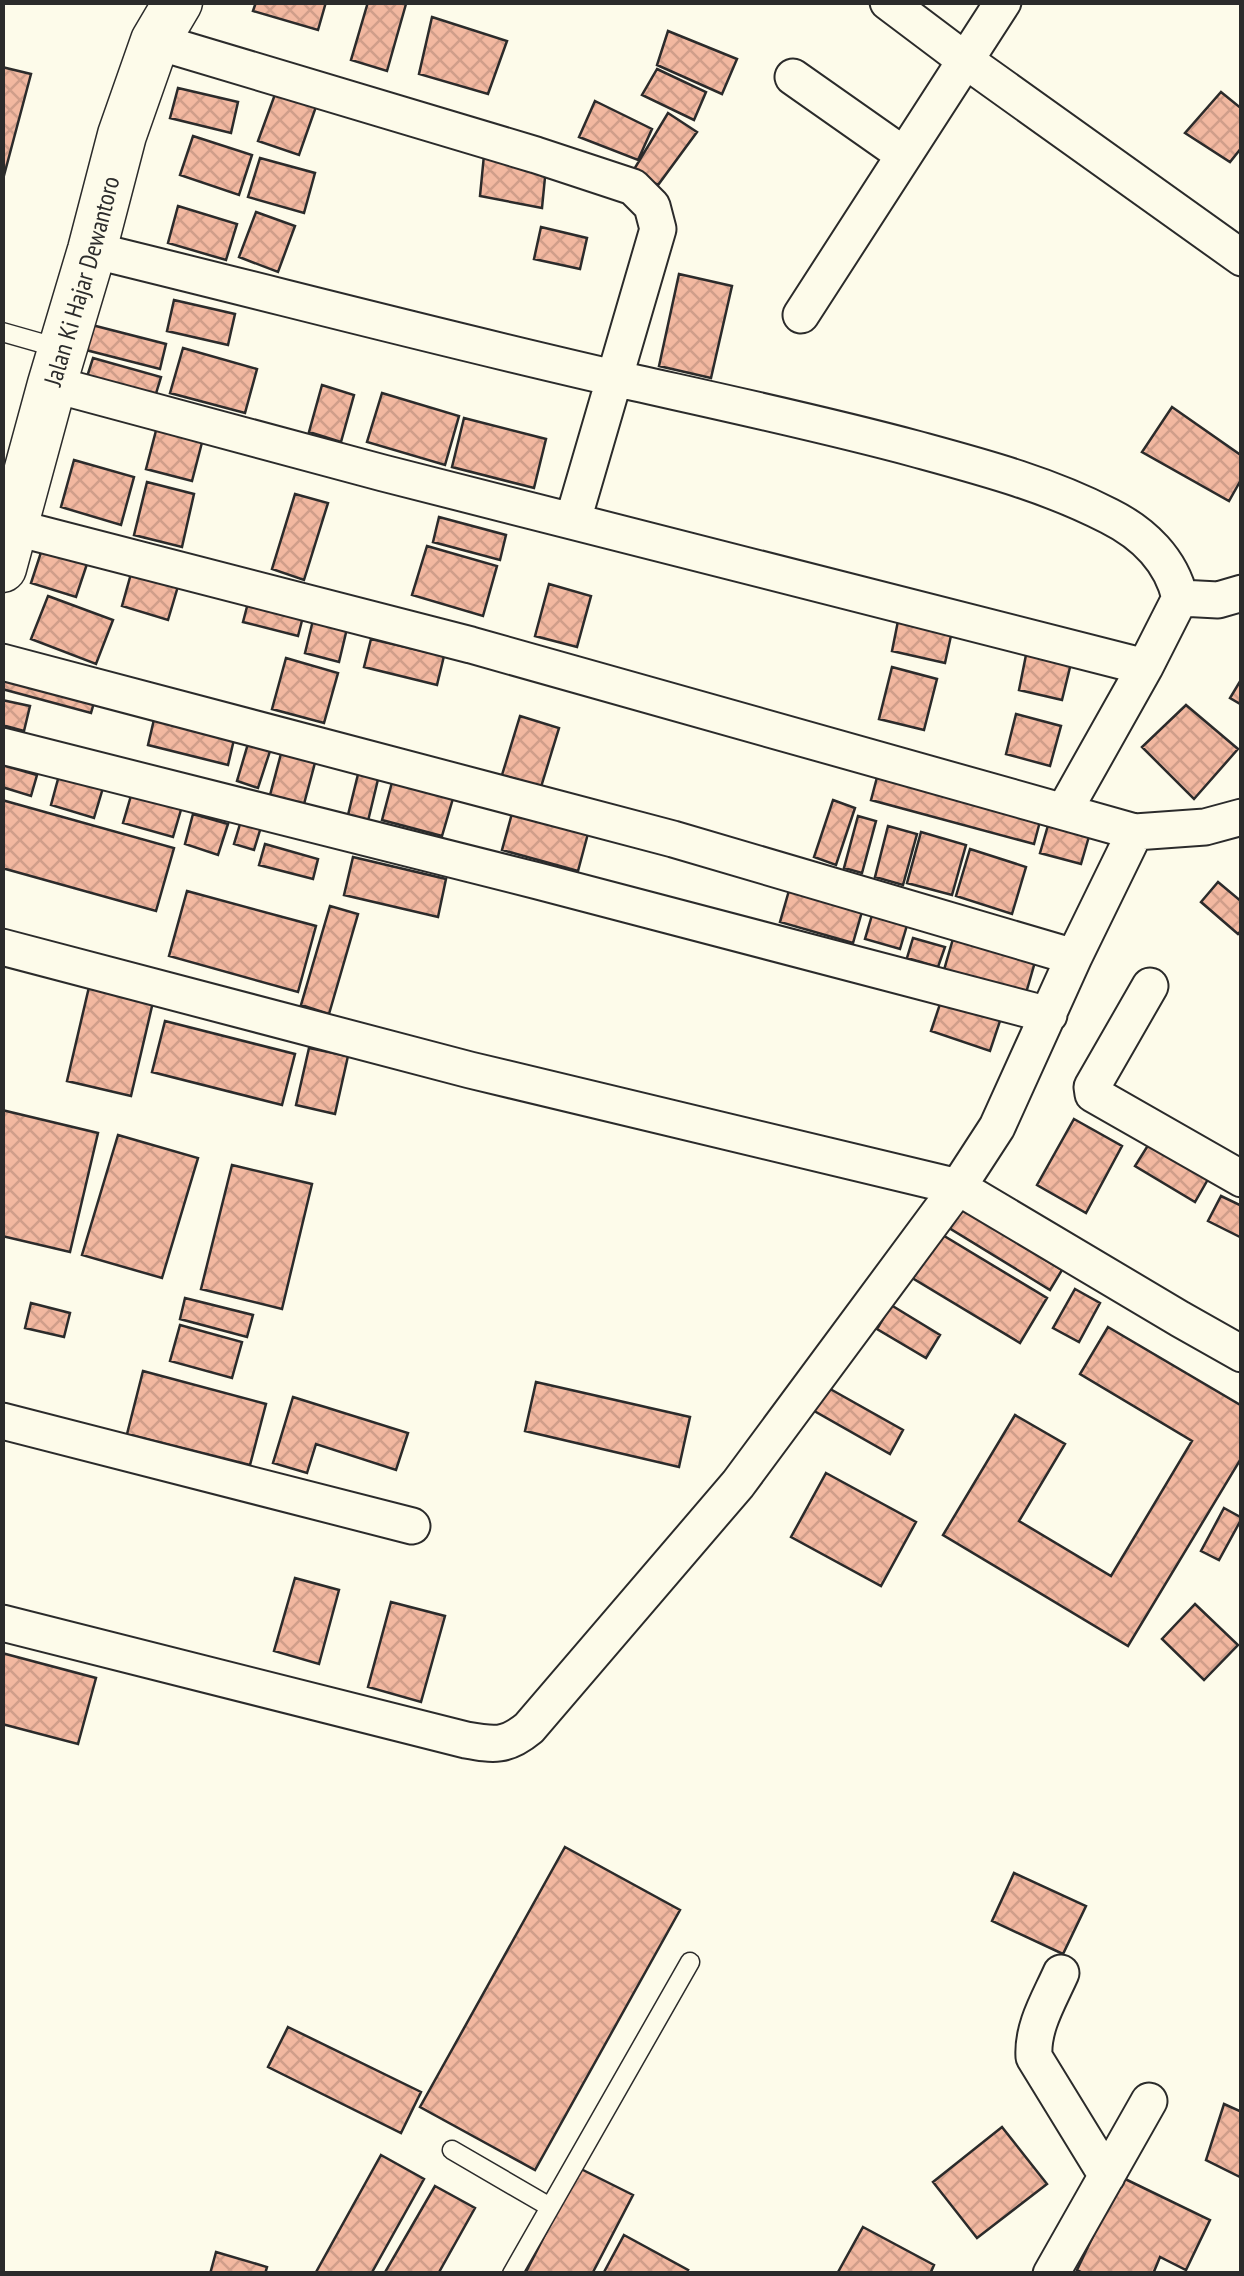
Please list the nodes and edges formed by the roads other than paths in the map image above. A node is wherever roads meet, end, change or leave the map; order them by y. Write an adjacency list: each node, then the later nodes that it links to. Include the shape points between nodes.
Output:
1 (888, 2): 4 (street)
2 (1003, 2): 4 (street)
3 (166, 22): 7 (street, Jalan Ki Hajar Dewantoro, via 122,136); 12 (street, via 633,187 652,206 658,229)
4 (964, 60): 6 (street); 8 (street)
5 (793, 78): 6 (street)
6 (904, 155): 9 (street)
7 (92, 250): 11 (street, Jalan Ki Hajar Dewantoro); 12 (street)
8 (1242, 258)
9 (801, 316)
10 (2, 332): 11 (lane)
11 (57, 366): 13 (street, via 382,473); 14 (street, Jalan Ki Hajar Dewantoro)
12 (614, 378): 13 (street); 16 (street, via 872,436 1035,484 1141,536 1176,578)
13 (573, 520): 18 (street)
14 (8, 548): 20 (street, via 471,646)
15 (1242, 593): 16 (street, via 1218,600)
16 (1180, 598): 18 (street)
17 (2, 662): 24 (street, via 673,839)
18 (1145, 667): 20 (street)
19 (2, 746): 26 (street)
20 (1064, 811): 22 (street)
21 (1242, 817): 22 (street)
22 (1134, 832): 24 (street)
23 (2, 947): 28 (street, via 470,1070)
24 (1074, 957): 26 (street)
25 (1150, 986): 27 (street, via 1093,1094)
26 (1048, 1015): 28 (street, via 997,1127)
27 (1242, 1179)
28 (958, 1187): 29 (street); 32 (street, via 738,1484 512,1742 466,1740)
29 (1242, 1354)
30 (2, 1421): 31 (street)
31 (412, 1526)
32 (2, 1623)
33 (690, 1962): 38 (lane)
34 (1061, 1972): 37 (street, via 1033,2042 1034,2057)
35 (1148, 2102): 37 (street)
36 (452, 2150): 38 (lane)
37 (1107, 2176): 40 (street)
38 (550, 2207): 39 (lane)
39 (512, 2274)
40 (1051, 2274)

